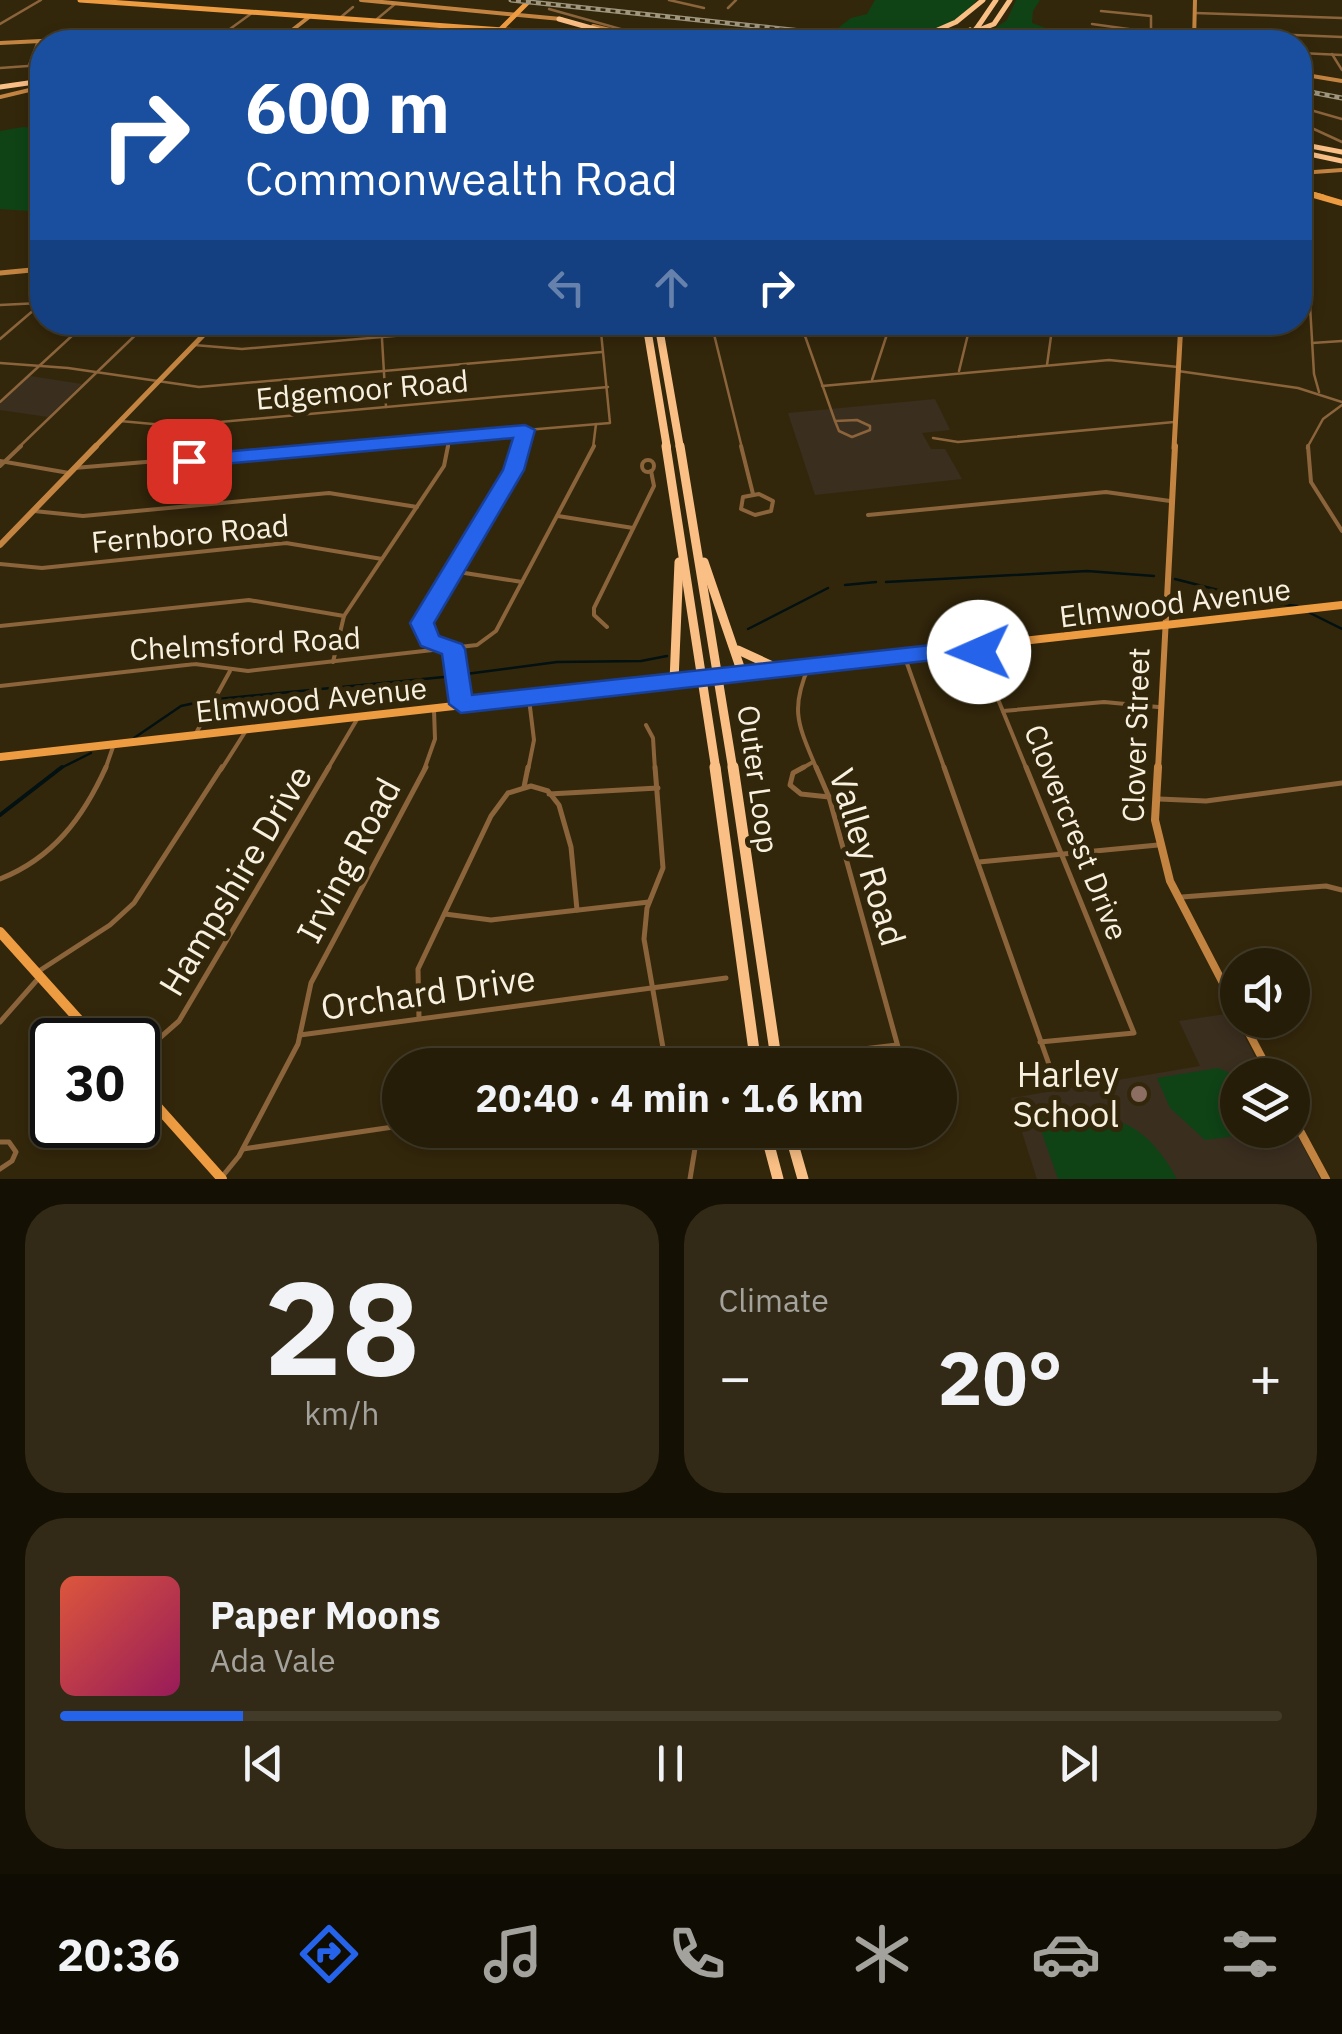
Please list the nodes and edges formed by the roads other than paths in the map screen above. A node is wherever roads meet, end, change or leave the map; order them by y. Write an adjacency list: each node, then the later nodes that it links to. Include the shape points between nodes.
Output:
1 (41, 0): 28 (street)
2 (80, 0): 18 (main road)
3 (361, 0): 12 (main road)
4 (670, 0): 13 (street)
5 (699, 0): 13 (street)
6 (736, 0): 16 (street)
7 (982, 0): 39 (highway)
8 (996, 0): 30 (highway)
9 (1010, 0): 25 (highway)
10 (1195, 0): 20 (main road)
11 (526, 3): 19 (main road)
12 (395, 4): 19 (main road); 27 (street)
13 (694, 6): 15 (street)
14 (353, 8): 26 (street)
15 (704, 8)
16 (728, 8)
17 (1101, 11): 45 (street, via 1151,16)
18 (252, 13): 22 (main road); 31 (street)
19 (517, 13): 24 (main road); 34 (main road); 35 (main road)
20 (1195, 13): 23 (street); 46 (main road)
21 (544, 14): 38 (street, via 549,9)
22 (309, 17): 26 (main road); 32 (main road)
23 (1342, 18)
24 (559, 19): 36 (highway); 37 (main road)
25 (1000, 19): 42 (highway); 43 (highway)
26 (338, 20): 27 (main road)
27 (374, 22): 33 (main road)
28 (0, 24)
29 (1092, 24): 44 (street)
30 (975, 26): 40 (highway, bridge); 41 (highway, bridge)
31 (230, 30)
32 (292, 30)
33 (432, 30)
34 (500, 30)
35 (588, 30)
36 (590, 30)
37 (613, 30)
38 (622, 30)
39 (941, 30)
40 (970, 30)
41 (974, 30)
42 (983, 30)
43 (985, 30)
44 (1127, 30)
45 (1151, 30)
46 (1194, 30)
47 (1312, 36): 48 (street)
48 (1342, 37)
49 (30, 41): 50 (main road)
50 (0, 43)
51 (1312, 53): 52 (street)
52 (1332, 54): 53 (street); 57 (street)
53 (1342, 55)
54 (30, 61): 55 (street)
55 (28, 66): 56 (street)
56 (0, 68)
57 (1342, 70)
58 (1312, 76): 59 (main road)
59 (1342, 82)
60 (0, 84): 61 (highway)
61 (30, 84)
62 (30, 88): 63 (main road)
63 (0, 97)
64 (1312, 110): 65 (street)
65 (1342, 119)
66 (1312, 132): 69 (street)
67 (1312, 150): 69 (highway)
68 (1312, 150): 69 (highway)
69 (1342, 159): 70 (main road)
70 (1312, 169)
71 (1312, 194): 72 (main road)
72 (1342, 203)
73 (30, 271): 74 (main road)
74 (0, 273)
75 (30, 304): 76 (street)
76 (0, 305)
77 (30, 314): 94 (street)
78 (73, 335): 100 (street)
79 (136, 335): 104 (street)
80 (204, 335): 97 (main road)
81 (382, 335): 93 (street)
82 (415, 335): 93 (street)
83 (602, 335): 98 (street)
84 (648, 335): 136 (highway, Outer Loop)
85 (660, 335): 134 (highway, Outer Loop)
86 (713, 335): 124 (street)
87 (887, 335): 107 (street)
88 (968, 335): 105 (street)
89 (1051, 335): 101 (street)
90 (1180, 335): 102 (main road, Clover Street)
91 (1311, 335): 96 (street)
92 (805, 336): 108 (street)
93 (382, 338): 97 (street, via 236,350); 103 (street)
94 (0, 340)
95 (1342, 341): 96 (street)
96 (1312, 344): 110 (street)
97 (194, 345): 106 (main road)
98 (604, 352): 103 (street); 109 (street)
99 (0, 363): 100 (street)
100 (40, 365): 104 (street); 111 (street)
101 (1047, 365): 102 (street, via 1108,360); 105 (street)
102 (1178, 369): 110 (street); 116 (main road, Clover Street)
103 (384, 371): 106 (street, via 199,387); 113 (street)
104 (98, 372): 106 (street); 121 (street)
105 (958, 373): 107 (street)
106 (158, 381): 114 (main road)
107 (871, 382): 108 (street)
108 (822, 386): 115 (street)
109 (608, 387): 113 (street, Edgemoor Road); 117 (street, via 612,418)
110 (1319, 392): 112 (street)
111 (0, 402)
112 (1342, 404): 131 (street, via 1318,424 1306,452 1310,483)
113 (386, 407): 114 (street, Edgemoor Road, via 175,426)
114 (120, 421): 122 (main road)
115 (835, 421): 115 (street, via 846,436 870,430 857,420)
116 (1174, 422): 120 (street, via 958,442); 125 (main road, Clover Street)
117 (596, 424): 118 (street); 129 (street, Chelmsford Road, via 594,451)
118 (525, 430): 119 (street); 139 (street, via 513,470)
119 (450, 437): 122 (street); 126 (street, via 444,466)
120 (932, 438)
121 (1, 463): 122 (street)
122 (72, 470): 127 (main road)
123 (651, 471): 132 (street, via 655,481)
124 (753, 494): 124 (street, via 740,500 741,509 755,515 771,511 772,501)
125 (1170, 500): 128 (street, via 1106,492); 144 (main road, Clover Street)
126 (417, 507): 127 (street, via 329,493 83,516); 137 (street)
127 (34, 510): 135 (main road)
128 (868, 515)
129 (558, 516): 132 (street); 140 (street, Chelmsford Road)
130 (1342, 517): 131 (street)
131 (1332, 518): 133 (street)
132 (633, 528): 145 (street, via 594,608)
133 (1342, 530)
134 (696, 541): 148 (highway); 198 (highway, Outer Loop)
135 (0, 545)
136 (680, 545): 155 (highway); 197 (highway, Outer Loop)
137 (382, 560): 138 (street, Fernboro Road, via 286,544 42,568); 142 (street)
138 (0, 564)
139 (452, 571): 140 (street); 147 (street, via 422,626 432,643)
140 (524, 582): 147 (street, Chelmsford Road, via 494,634)
141 (1342, 605): 144 (main road, Elmwood Avenue)
142 (344, 616): 143 (street, via 249,600); 150 (street)
143 (0, 626)
144 (1163, 626): 146 (main road, Elmwood Avenue); 160 (main road, Clover Street)
145 (607, 627)
146 (977, 648): 149 (main road, Elmwood Avenue); 161 (street, Clovercrest Drive)
147 (454, 649): 150 (street, Chelmsford Road); 158 (street)
148 (736, 649): 152 (highway); 154 (highway)
149 (904, 655): 151 (main road, Elmwood Avenue); 177 (street)
150 (334, 662): 153 (street, Chelmsford Road)
151 (808, 666): 152 (main road, Elmwood Avenue); 168 (street, Valley Road, via 796,701)
152 (778, 669): 154 (main road, Elmwood Avenue)
153 (230, 671): 156 (street, Chelmsford Road, via 196,664); 165 (street)
154 (738, 674): 155 (main road, Elmwood Avenue, bridge)
155 (678, 680): 157 (main road, Elmwood Avenue)
156 (0, 686)
157 (528, 697): 158 (main road, Elmwood Avenue); 170 (street, via 534,740)
158 (461, 704): 159 (main road, Elmwood Avenue)
159 (434, 708): 162 (main road, Elmwood Avenue); 192 (street, Irving Road, via 429,761 311,983)
160 (1158, 708): 161 (street, via 1104,702); 174 (main road, Clover Street)
161 (1003, 711): 176 (street, Clovercrest Drive)
162 (360, 716): 164 (main road, Elmwood Avenue); 193 (street, Hampshire Drive, via 180,1020)
163 (646, 724): 171 (street)
164 (248, 728): 165 (main road, Elmwood Avenue); 185 (street, via 134,903)
165 (195, 734): 166 (main road, Elmwood Avenue)
166 (114, 744): 167 (main road, Elmwood Avenue); 178 (street, via 104,776 49,852)
167 (0, 756)
168 (813, 762): 173 (street, Valley Road); 173 (street, via 793,773 790,785 801,794)
169 (1342, 783): 174 (street, via 1206,801)
170 (524, 788): 172 (street); 183 (street, via 496,808)
171 (658, 788): 172 (street); 181 (street, via 663,868)
172 (549, 794): 182 (street, via 572,834)
173 (829, 797): 195 (street, Valley Road)
174 (1154, 798): 175 (main road, Clover Street)
175 (1158, 845): 176 (street); 180 (main road, Clover Street)
176 (1062, 854): 177 (street); 194 (street, Clovercrest Drive, via 1134,1033)
177 (978, 862): 194 (street)
178 (0, 878)
179 (1342, 890): 180 (street)
180 (1177, 897): 187 (main road, Clover Street)
181 (649, 902): 182 (street); 188 (street, via 644,929)
182 (577, 910): 183 (street, via 491,920)
183 (444, 914): 190 (street, via 417,972)
184 (0, 932): 185 (main road)
185 (38, 975): 189 (main road); 191 (street)
186 (726, 978): 188 (street, Orchard Drive)
187 (1220, 978)
188 (651, 988): 190 (street, Orchard Drive); 196 (street)
189 (77, 1018)
190 (419, 1018): 192 (street, Orchard Drive)
191 (0, 1022)
192 (300, 1035): 209 (street, Orchard Drive)
193 (160, 1037)
194 (1040, 1042): 201 (street)
195 (897, 1045): 199 (street); 200 (street, Valley Road)
196 (663, 1048)
197 (754, 1048)
198 (774, 1048)
199 (872, 1048)
200 (898, 1048)
201 (1057, 1087)
202 (160, 1109): 211 (main road)
203 (382, 1129): 209 (street)
204 (0, 1142): 210 (street, via 16,1152)
205 (698, 1148): 212 (street)
206 (768, 1148): 213 (highway)
207 (794, 1148): 214 (highway)
208 (1309, 1148): 215 (main road)
209 (243, 1149): 211 (street, Orchard Drive)
210 (0, 1169)
211 (222, 1178)
212 (690, 1179)
213 (775, 1179)
214 (803, 1179)
215 (1326, 1179)

